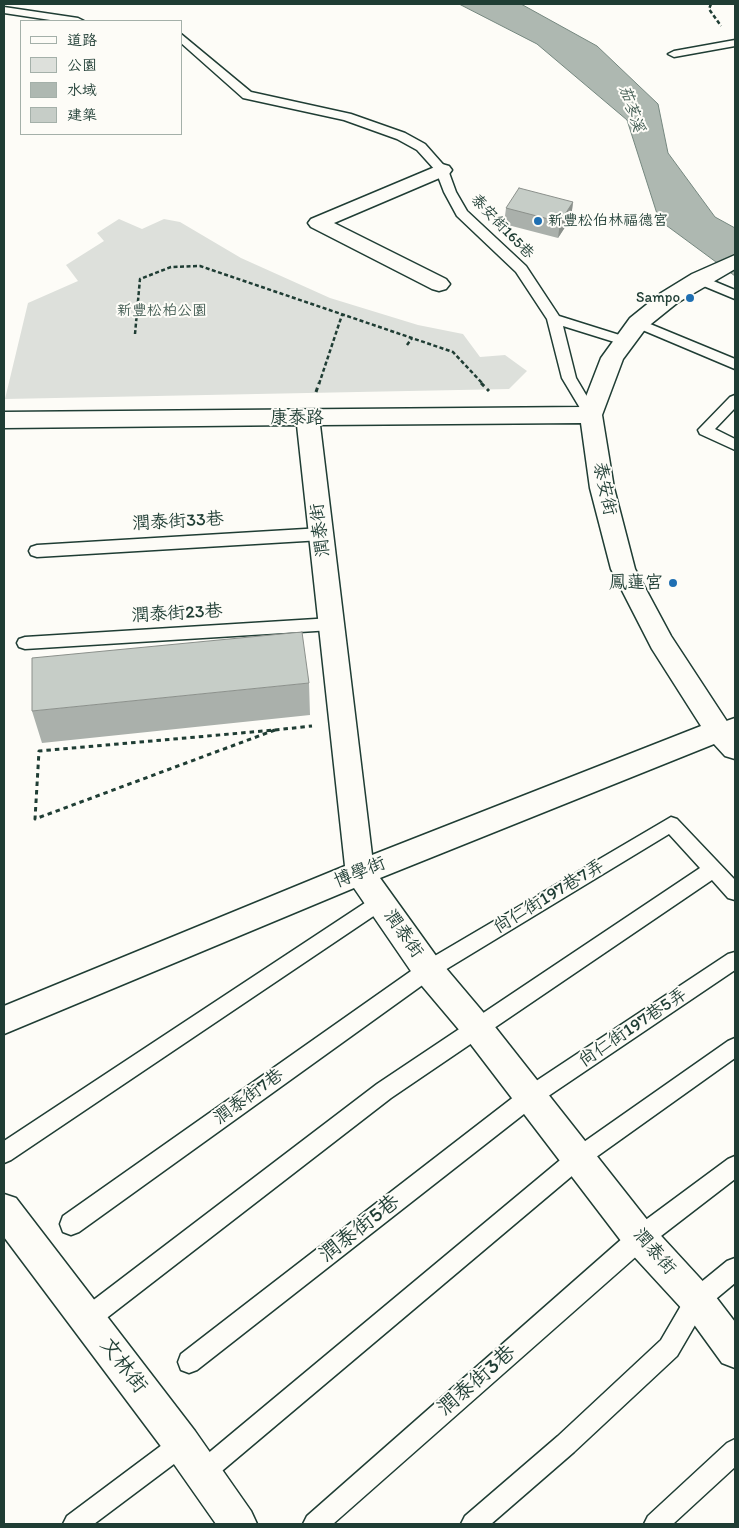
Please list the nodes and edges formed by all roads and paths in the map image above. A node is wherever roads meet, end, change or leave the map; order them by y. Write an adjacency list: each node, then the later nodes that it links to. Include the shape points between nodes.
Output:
1 (4, 10): 2 (lane)
2 (71, 20)
3 (182, 38): 6 (lane, 泰安街165巷, via 248,95 346,117 401,136 421,147)
4 (735, 43): 5 (lane)
5 (674, 54)
6 (442, 170): 9 (street, via 318,223); 12 (lane, 泰安街165巷, via 462,213 521,269)
7 (735, 262): 8 (street, 泰安街)
8 (700, 279): 10 (lane); 13 (street, 泰安街, via 669,298)
9 (439, 284)
10 (735, 295)
11 (342, 315): 14 (path, via 200,266 171,267 140,279); 15 (path); 21 (path)
12 (554, 319): 13 (lane); 20 (lane, 泰安街165巷, via 569,378)
13 (631, 332): 17 (lane); 20 (street, 泰安街, via 612,358)
14 (136, 334)
15 (412, 338): 16 (path); 18 (path, via 453,352)
16 (407, 345)
17 (735, 364)
18 (495, 398)
19 (735, 400): 23 (lane, via 705,430)
20 (591, 414): 21 (street, 康泰路); 30 (street, 泰安街, via 602,488 623,568 660,642)
21 (308, 418): 22 (street, 康泰路); 24 (street, 潤泰街)
22 (4, 420)
23 (735, 445)
24 (322, 534): 25 (lane, 潤泰街33巷); 26 (street, 潤泰街)
25 (37, 551)
26 (332, 624): 27 (lane, 潤泰街23巷); 28 (street, 潤泰街)
27 (25, 643)
28 (343, 724): 29 (path); 32 (street, 潤泰街)
29 (275, 730): 29 (path, via 39,751 35,819 256,736)
30 (730, 734): 32 (street, 博學街)
31 (713, 869): 33 (lane); 36 (lane, 尚仁街197巷7弄, via 671,824); 38 (lane)
32 (360, 873): 34 (street, 潤泰街); 37 (street, 博學街)
33 (735, 892)
34 (380, 901): 36 (street, 潤泰街); 41 (lane)
35 (735, 960): 40 (lane, 尚仁街197巷5弄)
36 (428, 970): 38 (street, 潤泰街); 45 (lane, 潤泰街7巷)
37 (4, 1020)
38 (477, 1028): 40 (street, 潤泰街); 49 (lane, via 384,1091)
39 (735, 1048): 42 (lane)
40 (531, 1096): 42 (street, 潤泰街); 51 (lane, 潤泰街5巷)
41 (4, 1153)
42 (578, 1158): 46 (street, 潤泰街); 54 (lane)
43 (735, 1166): 46 (lane, 潤泰街3巷)
44 (4, 1210): 49 (street, 文林街)
45 (71, 1224)
46 (640, 1238): 48 (street, 潤泰街); 57 (lane, 潤泰街3巷)
47 (735, 1269): 48 (lane)
48 (696, 1300): 50 (street, 潤泰街); 58 (lane, via 669,1348 566,1444)
49 (87, 1319): 52 (street, 文林街)
50 (735, 1350)
51 (189, 1362)
52 (182, 1444): 54 (street, 文林街); 55 (lane)
53 (735, 1451): 59 (lane)
54 (202, 1473): 56 (street, 文林街)
55 (75, 1524)
56 (238, 1524)
57 (315, 1524)
58 (473, 1524)
59 (656, 1524)

